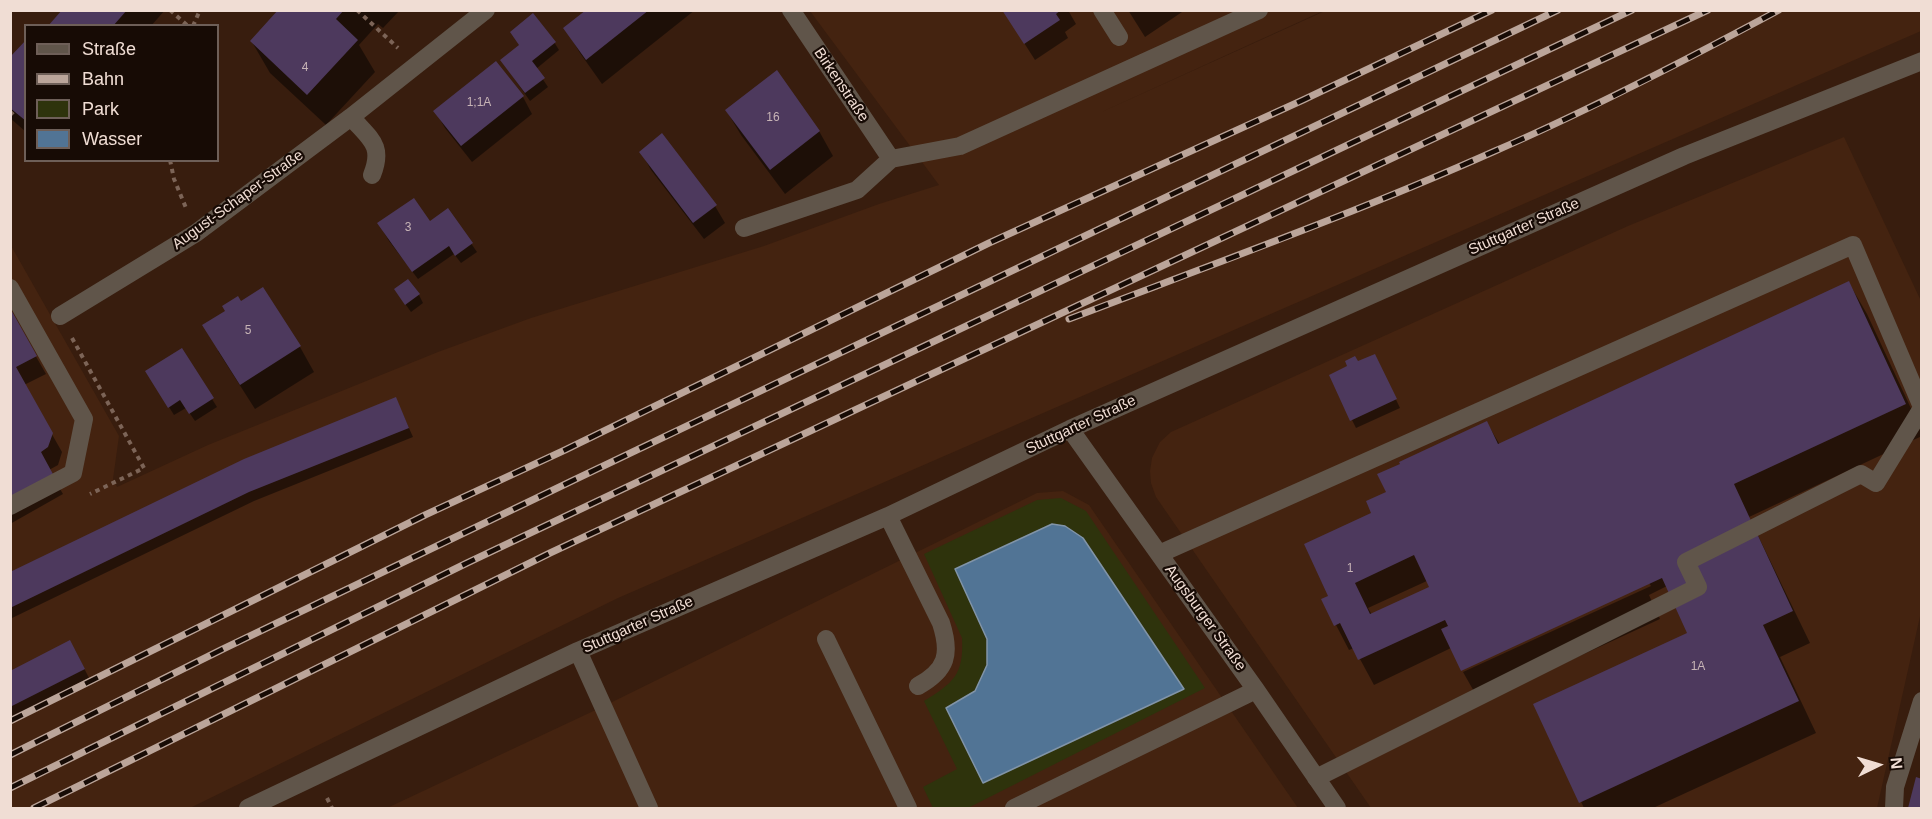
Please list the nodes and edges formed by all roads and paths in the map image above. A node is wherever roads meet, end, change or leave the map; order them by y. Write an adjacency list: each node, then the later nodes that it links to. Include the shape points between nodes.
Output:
1 (170, 10): 8 (path)
2 (200, 10): 9 (path)
3 (357, 10): 12 (path)
4 (486, 10): 12 (street, August-Schaper-Straße)
5 (791, 10): 14 (street, Birkenstraße)
6 (1102, 10): 10 (street)
7 (1259, 10): 14 (street, via 960,146)
8 (186, 24)
9 (194, 24)
10 (1119, 37)
11 (1922, 61): 22 (street, Stuttgarter Straße, via 1683,156)
12 (416, 65): 13 (street, August-Schaper-Straße)
13 (351, 117): 16 (street, via 375,145 377,161); 18 (street, August-Schaper-Straße)
14 (891, 159): 17 (street, via 857,189)
15 (171, 162): 18 (path)
16 (372, 175)
17 (744, 228)
18 (196, 233): 20 (street, August-Schaper-Straße)
19 (10, 288): 23 (street, via 84,419 73,473)
20 (60, 316)
21 (1922, 408): 25 (street, via 1853,245); 31 (street, via 1876,483 1861,474 1686,562 1698,587)
22 (1070, 429): 24 (street, Stuttgarter Straße); 25 (street, Augsburger Straße)
23 (10, 506)
24 (888, 516): 27 (street, Stuttgarter Straße); 28 (street, via 946,639 942,666)
25 (1159, 554): 29 (street, Augsburger Straße)
26 (826, 639): 34 (street)
27 (578, 651): 32 (street, Stuttgarter Straße); 33 (street)
28 (918, 686)
29 (1256, 690): 31 (street, Augsburger Straße); 35 (street)
30 (1922, 701): 37 (street, via 1895,787)
31 (1316, 778): 36 (street, Augsburger Straße)
32 (248, 808)
33 (649, 808)
34 (908, 808)
35 (1014, 808)
36 (1337, 808)
37 (1894, 808)

